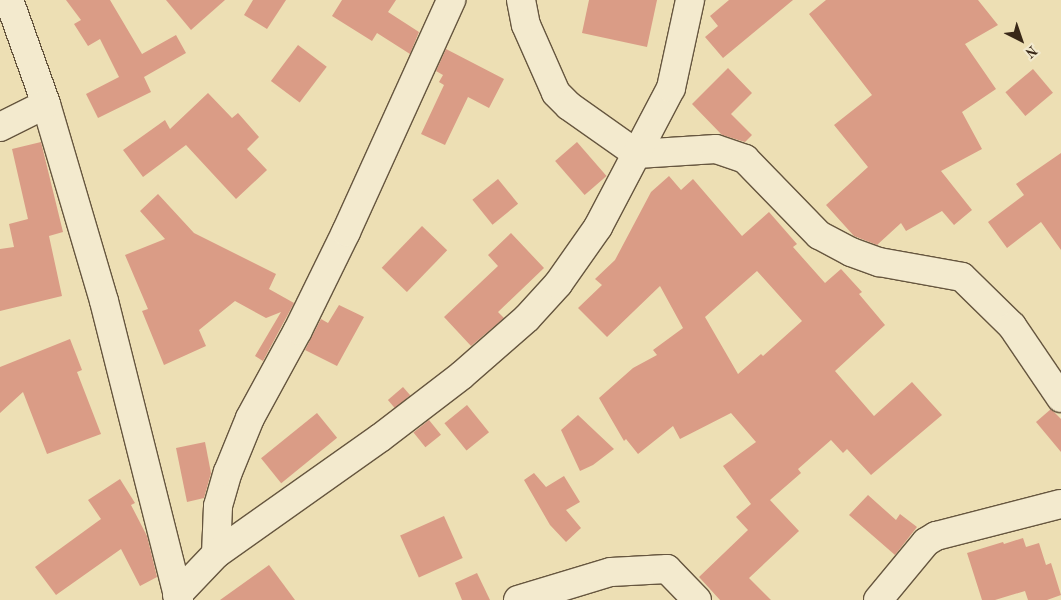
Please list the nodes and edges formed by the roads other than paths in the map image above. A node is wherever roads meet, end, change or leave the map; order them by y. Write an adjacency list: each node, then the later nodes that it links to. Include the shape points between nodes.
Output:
1 (9, 0): 5 (street)
2 (451, 0): 10 (street, via 341,241 250,418 218,506)
3 (521, 0): 7 (street, via 526,25 556,92 569,106)
4 (690, 0): 7 (street, via 671,88)
5 (46, 104): 6 (street); 11 (street, via 104,301)
6 (0, 127)
7 (637, 154): 8 (street, via 716,149 745,159 819,235 851,252 880,262 962,277 1012,326); 10 (street, via 598,227 558,284 527,318 462,375 380,438)
8 (1061, 398)
9 (1061, 504): 14 (street, via 936,536 926,542)
10 (216, 554): 11 (street)
11 (178, 598)
12 (518, 600): 13 (street, via 611,572 667,569)
13 (697, 600)
14 (878, 600)

